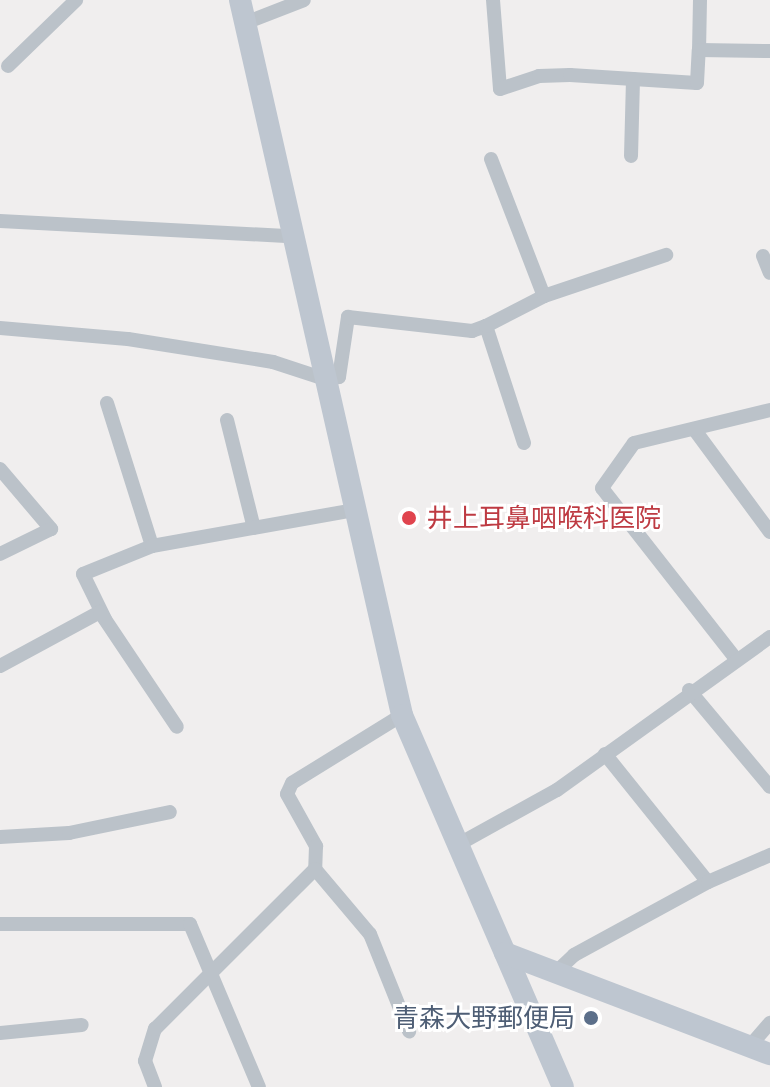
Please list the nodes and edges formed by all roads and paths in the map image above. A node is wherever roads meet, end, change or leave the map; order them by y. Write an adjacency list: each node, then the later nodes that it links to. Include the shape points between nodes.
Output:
1 (76, 0): 9 (street)
2 (240, 0): 6 (street)
3 (304, 0): 6 (street)
4 (493, 0): 10 (street, via 500,89 539,76)
5 (700, 0): 7 (street)
6 (245, 23): 14 (street)
7 (699, 50): 8 (street); 10 (street, via 697,83)
8 (770, 51)
9 (8, 66)
10 (633, 79): 11 (street)
11 (631, 156)
12 (491, 159): 18 (street)
13 (0, 221): 14 (street)
14 (291, 236): 21 (street)
15 (666, 255): 18 (street)
16 (763, 256): 17 (street)
17 (770, 273)
18 (544, 296): 19 (street)
19 (486, 326): 21 (street, via 472,331 348,317 339,377); 26 (street)
20 (0, 328): 21 (street, via 273,362)
21 (325, 379): 28 (street)
22 (107, 403): 31 (street)
23 (770, 410): 25 (street)
24 (227, 420): 29 (street)
25 (694, 429): 30 (street); 35 (street, via 634,443 602,488)
26 (524, 443)
27 (0, 469): 32 (street, via 51,529)
28 (354, 510): 29 (street); 38 (street)
29 (254, 528): 31 (street)
30 (770, 532)
31 (152, 546): 33 (street, via 83,574)
32 (0, 554)
33 (105, 619): 36 (street, via 100,612); 39 (street)
34 (770, 637): 35 (street)
35 (736, 659): 37 (street)
36 (0, 666)
37 (689, 690): 40 (street); 41 (street)
38 (402, 715): 44 (street); 46 (street, via 292,783 287,794 316,846)
39 (177, 727)
40 (605, 754): 44 (street, via 557,790); 47 (street)
41 (770, 787)
42 (170, 812): 43 (street, via 69,833)
43 (0, 837)
44 (459, 844): 49 (street)
45 (770, 855): 47 (street)
46 (315, 869): 51 (street); 54 (street, via 370,934)
47 (708, 882): 50 (street, via 574,955)
48 (0, 924): 51 (street, via 190,924)
49 (505, 953): 50 (street); 59 (street)
50 (556, 972): 56 (street)
51 (212, 975): 57 (street, via 150,1038 145,1061); 58 (street)
52 (770, 1023): 56 (street)
53 (82, 1025): 55 (street)
54 (409, 1031)
55 (0, 1033)
56 (760, 1050)
57 (155, 1087)
58 (259, 1087)
59 (563, 1087)

